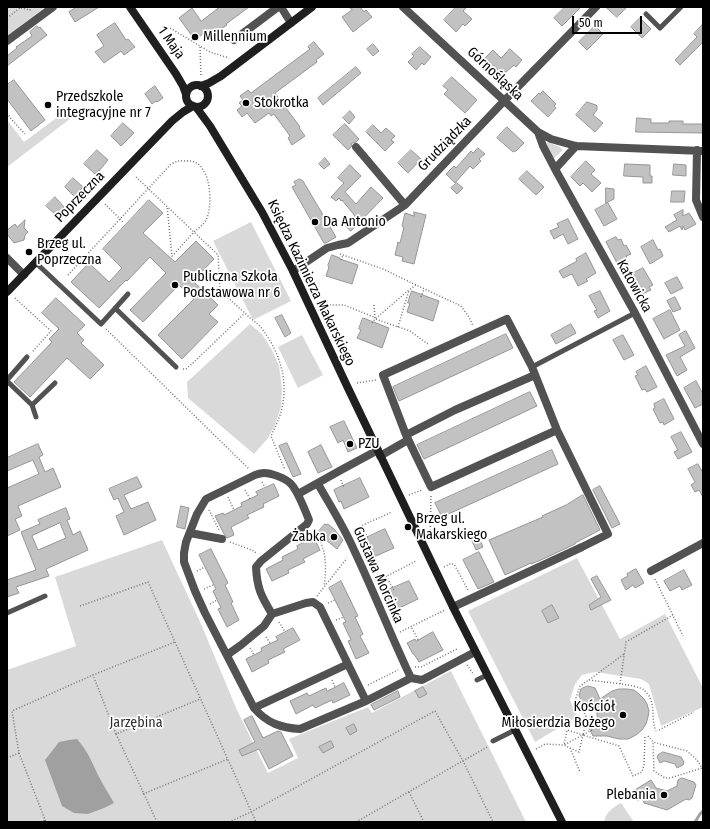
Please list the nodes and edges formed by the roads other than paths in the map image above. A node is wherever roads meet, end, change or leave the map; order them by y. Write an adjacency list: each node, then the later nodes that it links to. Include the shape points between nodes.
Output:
1 (53, 7): 12 (street)
2 (130, 7): 13 (street, 1 Maja)
3 (278, 7): 11 (street)
4 (282, 7): 10 (street)
5 (312, 7): 10 (street)
6 (403, 7): 18 (street, Górnośląska)
7 (595, 7): 18 (street, Grudziądzka)
8 (681, 7): 9 (lane, via 660,28)
9 (646, 14)
10 (291, 23): 14 (street)
11 (234, 40)
12 (7, 41)
13 (176, 74): 15 (street, 1 Maja, via 189,84); 17 (street, 1 Maja)
14 (221, 76): 15 (street, via 209,83); 16 (street)
15 (199, 83): 16 (street); 17 (street, via 190,88)
16 (208, 94): 19 (street)
17 (187, 97): 20 (street, via 189,104); 21 (street, Poprzeczna)
18 (504, 101): 23 (street, Górnośląska); 28 (street, Grudziądzka)
19 (205, 104): 20 (street); 22 (street, Księdza Kazimierza Makarskiego)
20 (194, 107): 21 (street, Poprzeczna); 22 (street, Księdza Kazimierza Makarskiego)
21 (172, 121): 31 (street, Poprzeczna)
22 (210, 126): 32 (street, Księdza Kazimierza Makarskiego, via 262,212)
23 (538, 132): 24 (street); 27 (street, Górnośląska)
24 (576, 146): 26 (street); 27 (street)
25 (356, 148): 28 (street)
26 (700, 150): 29 (street, via 696,200)
27 (555, 169): 37 (street, Katowicka)
28 (405, 205): 32 (street, Grudziądzka, via 348,243 327,248)
29 (703, 217)
30 (7, 258): 33 (street)
31 (35, 262): 33 (street, Poprzeczna); 36 (lane, via 101,324)
32 (293, 271): 48 (street, Księdza Kazimierza Makarskiego)
33 (24, 274): 34 (street, Poprzeczna)
34 (7, 292)
35 (128, 294): 36 (lane)
36 (115, 308): 39 (lane)
37 (635, 313): 40 (lane); 47 (street, Katowicka)
38 (27, 357): 41 (lane)
39 (176, 367)
40 (533, 371): 45 (street); 46 (street, via 455,410); 46 (street, via 507,319 383,375)
41 (7, 381): 43 (lane)
42 (55, 383): 43 (lane)
43 (32, 405): 44 (lane)
44 (36, 417)
45 (557, 430): 46 (street, via 431,487); 56 (street, via 608,534)
46 (407, 438): 48 (street)
47 (703, 444)
48 (379, 453): 49 (street, via 341,470); 56 (street, Księdza Kazimierza Makarskiego)
49 (318, 484): 50 (street); 63 (street, Gustawa Morcinka, via 346,533)
50 (298, 494): 51 (street, via 283,478 263,473 206,498); 58 (street, via 309,520 307,524 256,567 262,597)
51 (190, 533): 52 (street); 60 (street, via 186,542 184,562 195,591)
52 (223, 539)
53 (703, 542): 54 (street)
54 (651, 571)
55 (45, 596): 57 (lane)
56 (453, 606): 59 (street, Księdza Kazimierza Makarskiego)
57 (7, 613)
58 (273, 614): 60 (street, via 264,626); 61 (street, via 313,602 320,607)
59 (475, 652): 62 (street, Księdza Kazimierza Makarskiego); 63 (street, via 422,680)
60 (227, 655): 66 (street)
61 (348, 664): 65 (street); 66 (street)
62 (487, 675): 64 (lane); 67 (street, Księdza Kazimierza Makarskiego)
63 (410, 678): 65 (street)
64 (477, 680)
65 (366, 701): 66 (street, via 300,729 280,727 261,716)
66 (254, 708)
67 (514, 730): 68 (lane); 69 (street, Księdza Kazimierza Makarskiego)
68 (494, 742)
69 (562, 822)

